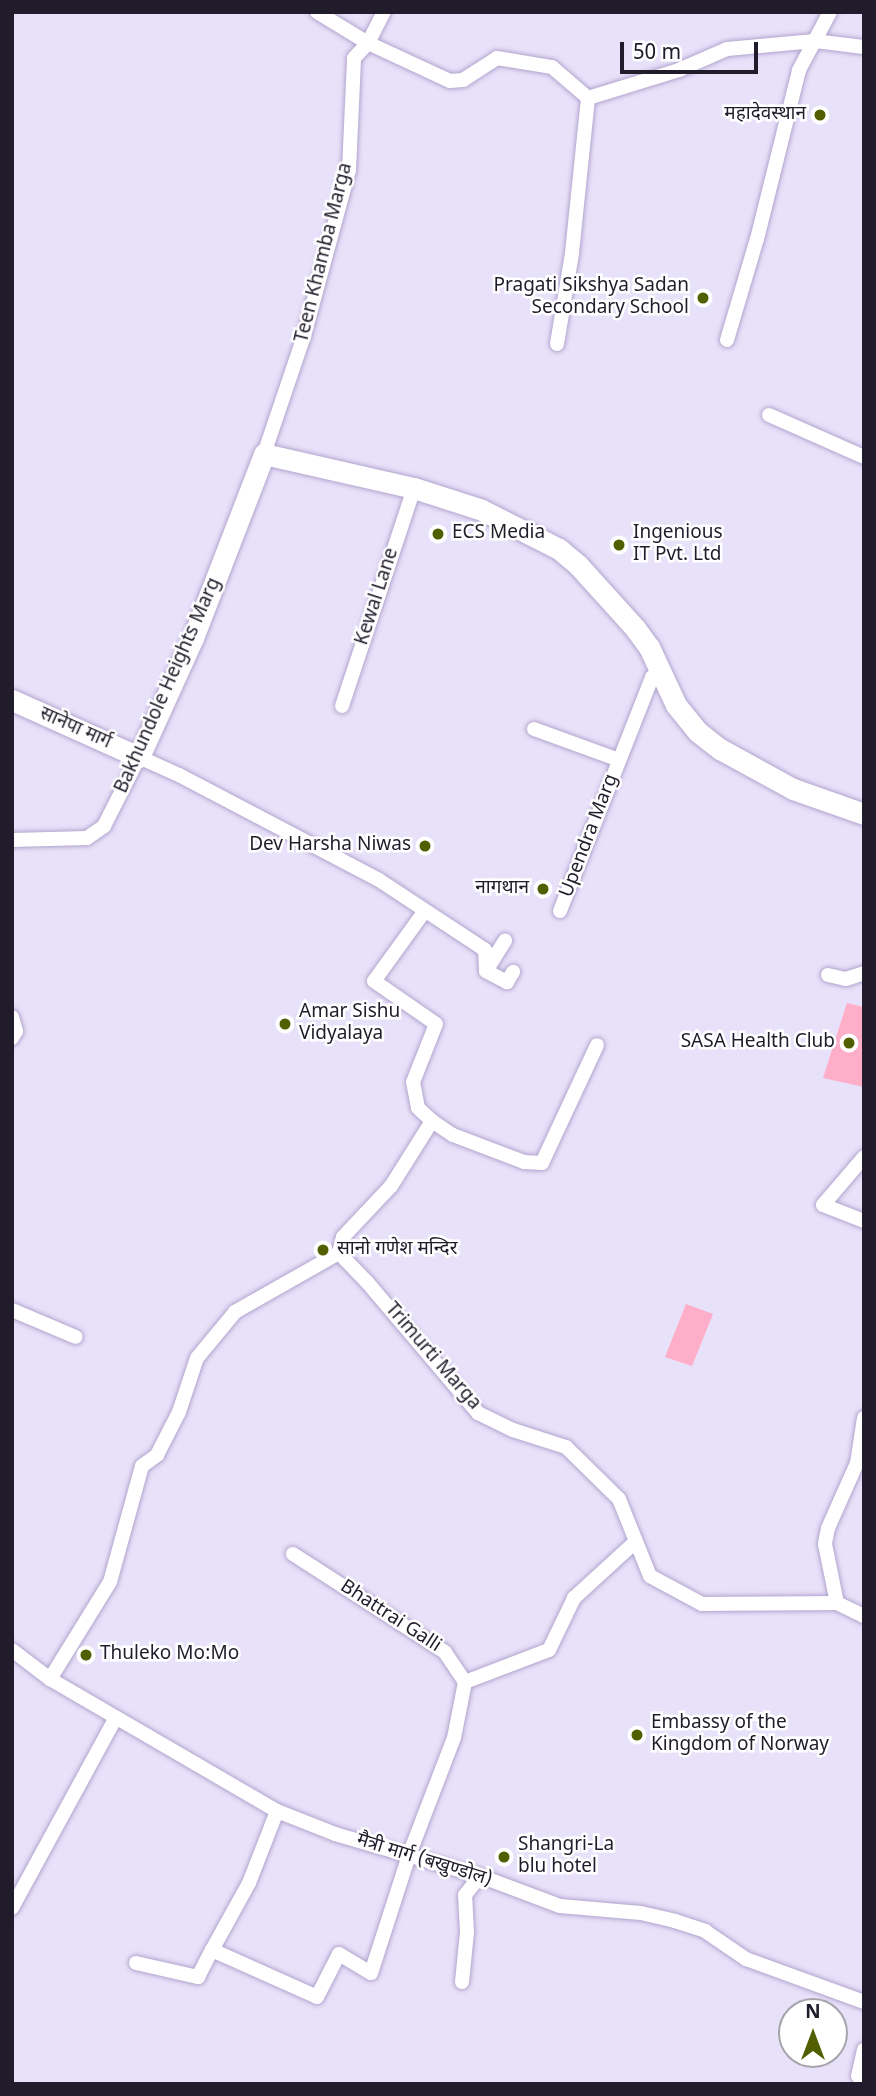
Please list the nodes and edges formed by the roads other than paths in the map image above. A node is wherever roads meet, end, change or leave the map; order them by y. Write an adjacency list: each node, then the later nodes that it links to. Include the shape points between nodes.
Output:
1 (317, 12): 5 (street)
2 (384, 12): 5 (street, Teen Khamba Marga)
3 (830, 12): 4 (street)
4 (815, 41): 6 (street); 7 (street, via 727,48 679,70); 8 (street, via 799,70)
5 (368, 43): 7 (street, via 450,80 463,80 498,58 552,67); 11 (street, Teen Khamba Marga, via 354,58 349,170 331,242)
6 (864, 47)
7 (588, 98): 9 (street, via 572,253)
8 (727, 340)
9 (557, 344)
10 (769, 415): 12 (street)
11 (264, 454): 13 (main road); 18 (main road, Bakhundole Heights Marg, via 193,638)
12 (864, 457)
13 (414, 488): 14 (main road, via 482,510 559,550 635,628); 16 (street, Kewal Lane)
14 (661, 671): 19 (street, Upendra Marg, via 652,677); 20 (main road, via 676,705 698,732 720,749 793,789)
15 (12, 700): 18 (main road, सानेपा मार्ग)
16 (342, 706)
17 (534, 729): 19 (street, Upendra Marg)
18 (139, 758): 21 (street, Bakhundole Heights Marg, via 104,826 87,838); 23 (street, via 379,880)
19 (619, 760): 22 (street, Upendra Marg)
20 (864, 814)
21 (12, 840)
22 (560, 911)
23 (424, 912): 25 (street, via 485,950); 32 (street, via 374,981 436,1024 413,1082 418,1108)
24 (505, 940): 25 (street)
25 (486, 971): 26 (street, via 507,982)
26 (513, 972)
27 (864, 973): 28 (street, via 846,979)
28 (828, 975)
29 (12, 1017): 30 (street, via 16,1031)
30 (12, 1038)
31 (597, 1045): 32 (street, via 541,1163 524,1162 464,1140)
32 (432, 1121): 35 (street, via 391,1186 344,1237)
33 (864, 1157): 34 (street, via 823,1205)
34 (864, 1221)
35 (339, 1254): 39 (street, Trimurti Marga, via 478,1413 566,1447 620,1499); 44 (street, via 235,1312 197,1358 158,1455 142,1466 110,1582)
36 (12, 1310): 37 (street)
37 (76, 1337)
38 (864, 1418): 41 (street, via 858,1463 825,1544)
39 (634, 1543): 41 (street, Trimurti Marga, via 650,1576 702,1604); 45 (street, via 574,1598 550,1650)
40 (293, 1554): 45 (street, Bhattrai Galli, via 445,1652)
41 (838, 1604): 42 (street)
42 (864, 1616)
43 (12, 1650): 44 (street, मैत्री मार्ग (बखुण्डोल))
44 (50, 1679): 46 (street, मैत्री मार्ग (बखुण्डोल))
45 (465, 1682): 48 (street, via 454,1738)
46 (115, 1719): 47 (street, मैत्री मार्ग (बखुण्डोल)); 50 (street)
47 (277, 1811): 48 (street, मैत्री मार्ग (बखुण्डोल)); 51 (street, via 249,1883)
48 (409, 1855): 49 (street, मैत्री मार्ग (बखुण्डोल)); 51 (street, via 370,1973 339,1954 317,1997)
49 (481, 1876): 53 (street, via 465,1895); 54 (street, मैत्री मार्ग (बखुण्डोल), via 560,1906 641,1913 675,1921 705,1931 746,1959)
50 (12, 1909)
51 (212, 1950): 52 (street, via 198,1977)
52 (136, 1963)
53 (462, 1982)
54 (864, 2002)
55 (864, 2050): 56 (street)
56 (858, 2076)

